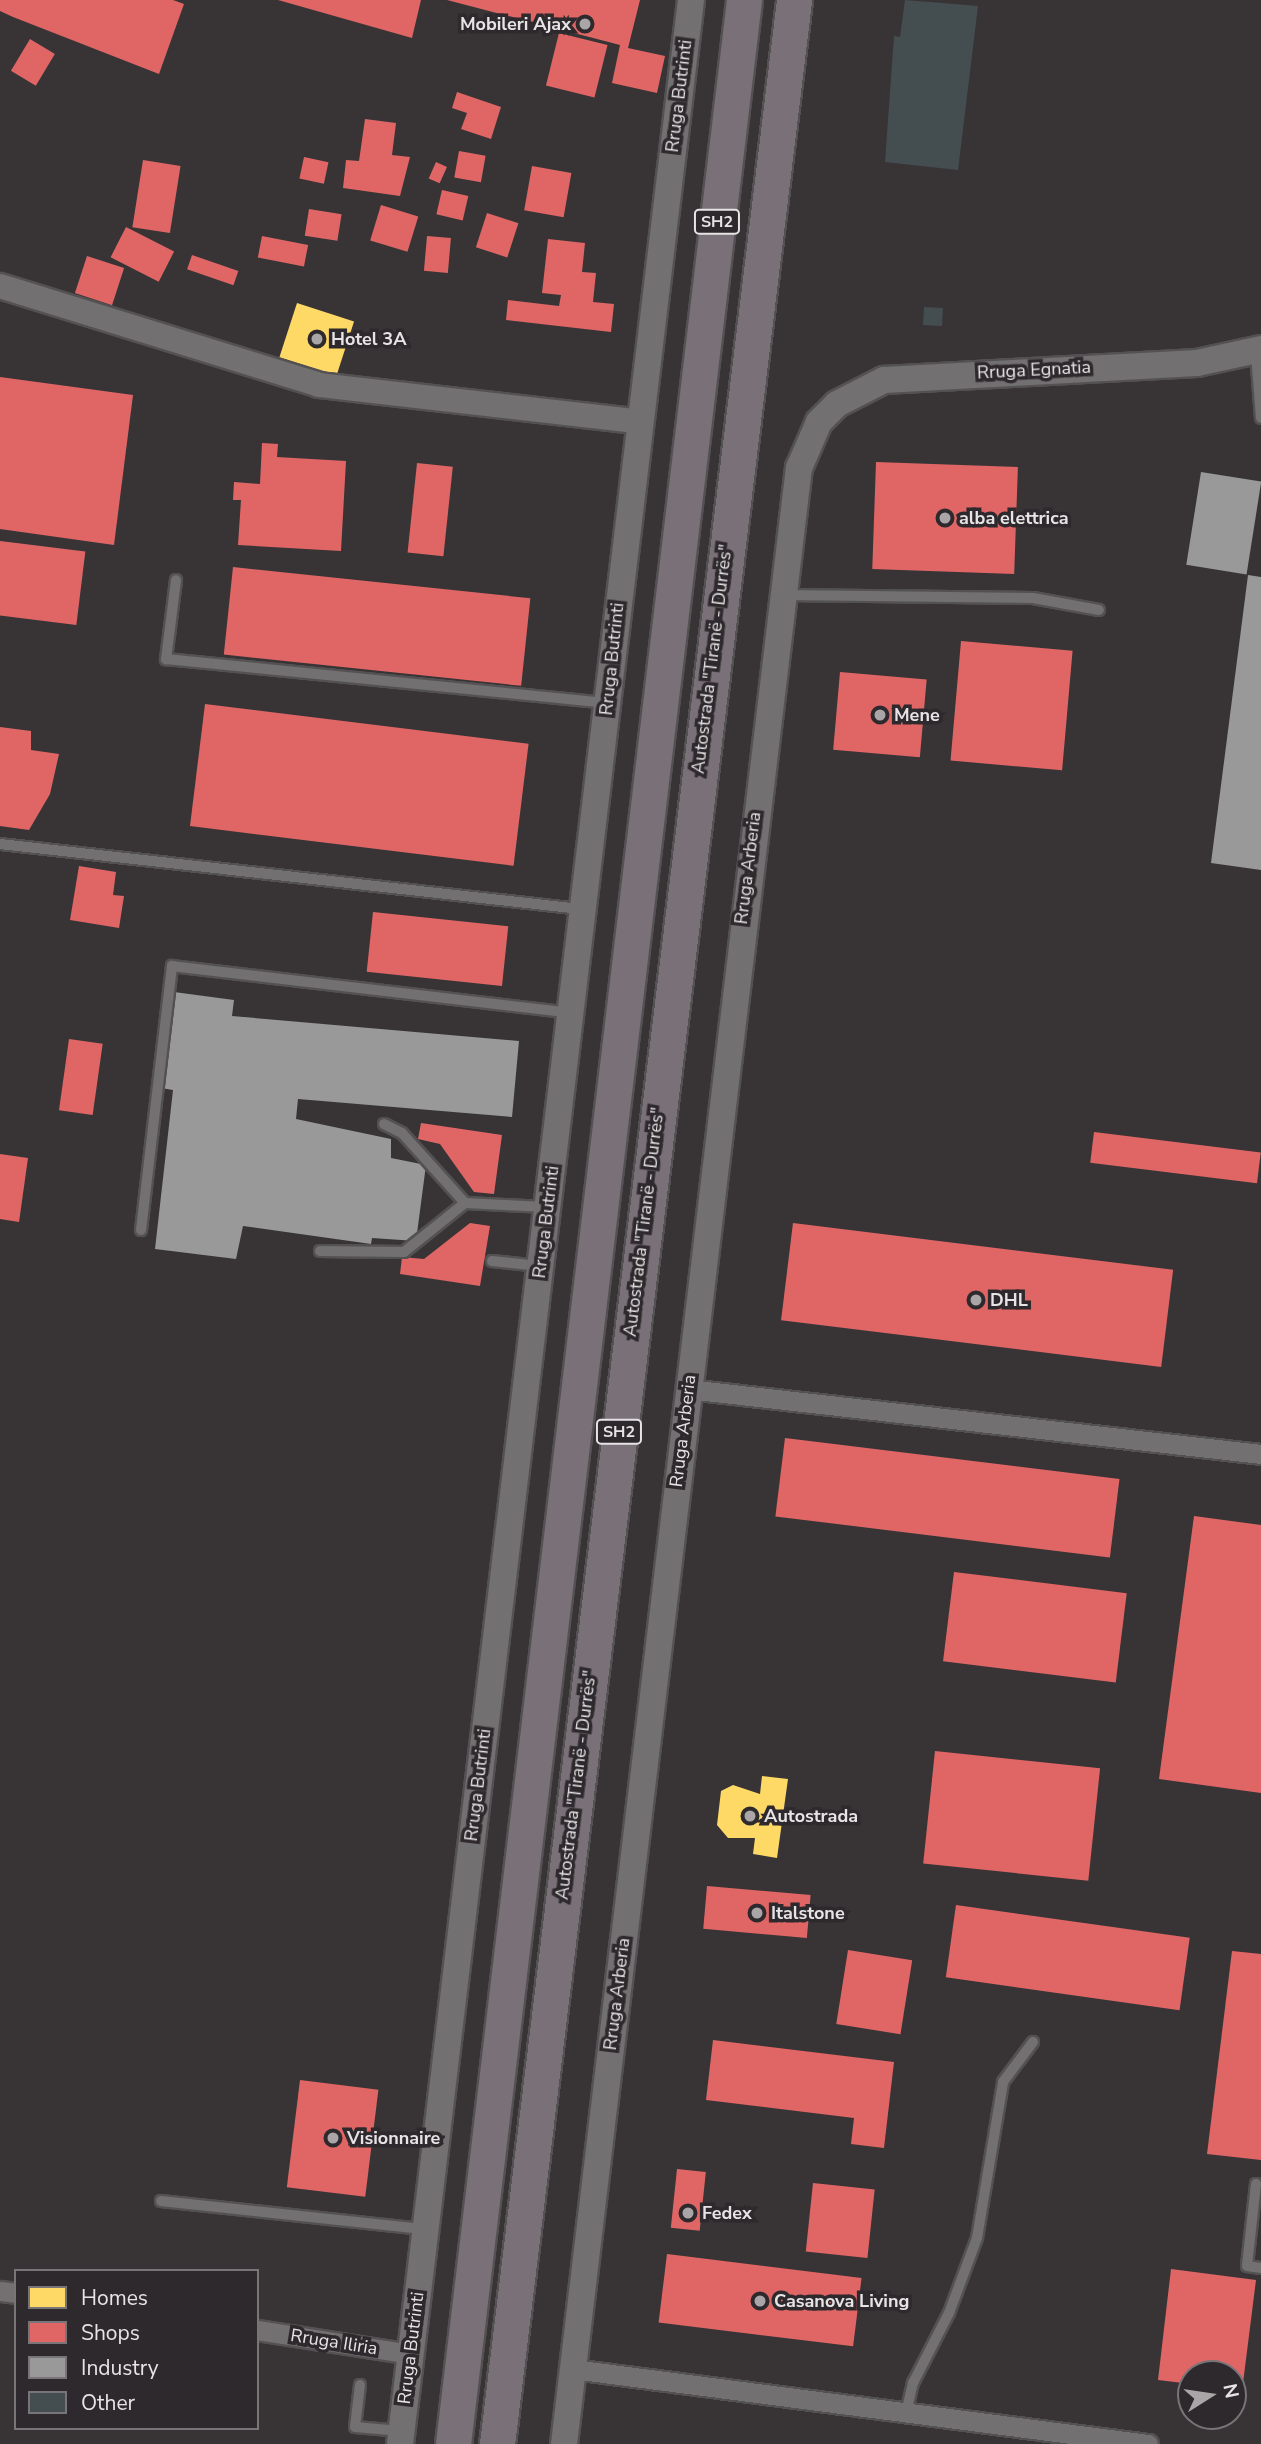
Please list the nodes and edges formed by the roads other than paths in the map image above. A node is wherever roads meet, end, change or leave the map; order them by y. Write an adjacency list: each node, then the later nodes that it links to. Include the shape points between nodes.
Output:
1 (691, 0): 7 (main road, Rruga Butrinti)
2 (744, 0): 36 (highway, SH2)
3 (794, 0): 37 (highway, Autostrada "Tiranë - Durrës" / SH2)
4 (0, 286): 7 (street, via 319,385)
5 (1259, 356): 6 (lane); 8 (main road, Rruga Egnatia, via 907,376 862,389)
6 (1261, 418)
7 (637, 421): 12 (main road, Rruga Butrinti, via 613,583)
8 (819, 422): 10 (main road, Rruga Arberia, via 799,468)
9 (176, 580): 12 (lane, via 166,659)
10 (781, 595): 11 (lane, via 1033,598); 23 (main road, Rruga Arberia)
11 (1099, 610)
12 (607, 703): 14 (main road, Rruga Butrinti)
13 (0, 844): 14 (lane)
14 (583, 910): 15 (main road, Rruga Butrinti)
15 (571, 1013): 18 (main road, Rruga Butrinti); 19 (lane, via 172,966)
16 (384, 1124): 17 (lane, via 402,1132)
17 (465, 1203): 18 (lane); 20 (lane, via 404,1252)
18 (548, 1207): 22 (main road, Rruga Butrinti)
19 (141, 1230)
20 (320, 1251)
21 (492, 1261): 22 (lane)
22 (540, 1266): 28 (main road, Rruga Butrinti)
23 (688, 1389): 24 (street); 32 (main road, Rruga Arberia)
24 (1261, 1454)
25 (1033, 2042): 34 (lane, via 1003,2082 977,2238 949,2313 913,2383)
26 (1256, 2184): 29 (lane, via 1247,2266)
27 (160, 2201): 28 (lane)
28 (425, 2229): 31 (main road, Rruga Butrinti)
29 (1261, 2268)
30 (259, 2330): 31 (street, Rruga Iliria)
31 (410, 2354): 35 (main road, Rruga Butrinti)
32 (573, 2369): 34 (street); 38 (main road, Rruga Arberia)
33 (360, 2385): 35 (lane, via 355,2427)
34 (906, 2413): 39 (street)
35 (401, 2438)
36 (453, 2444)
37 (497, 2444)
38 (564, 2444)
39 (1148, 2444)

